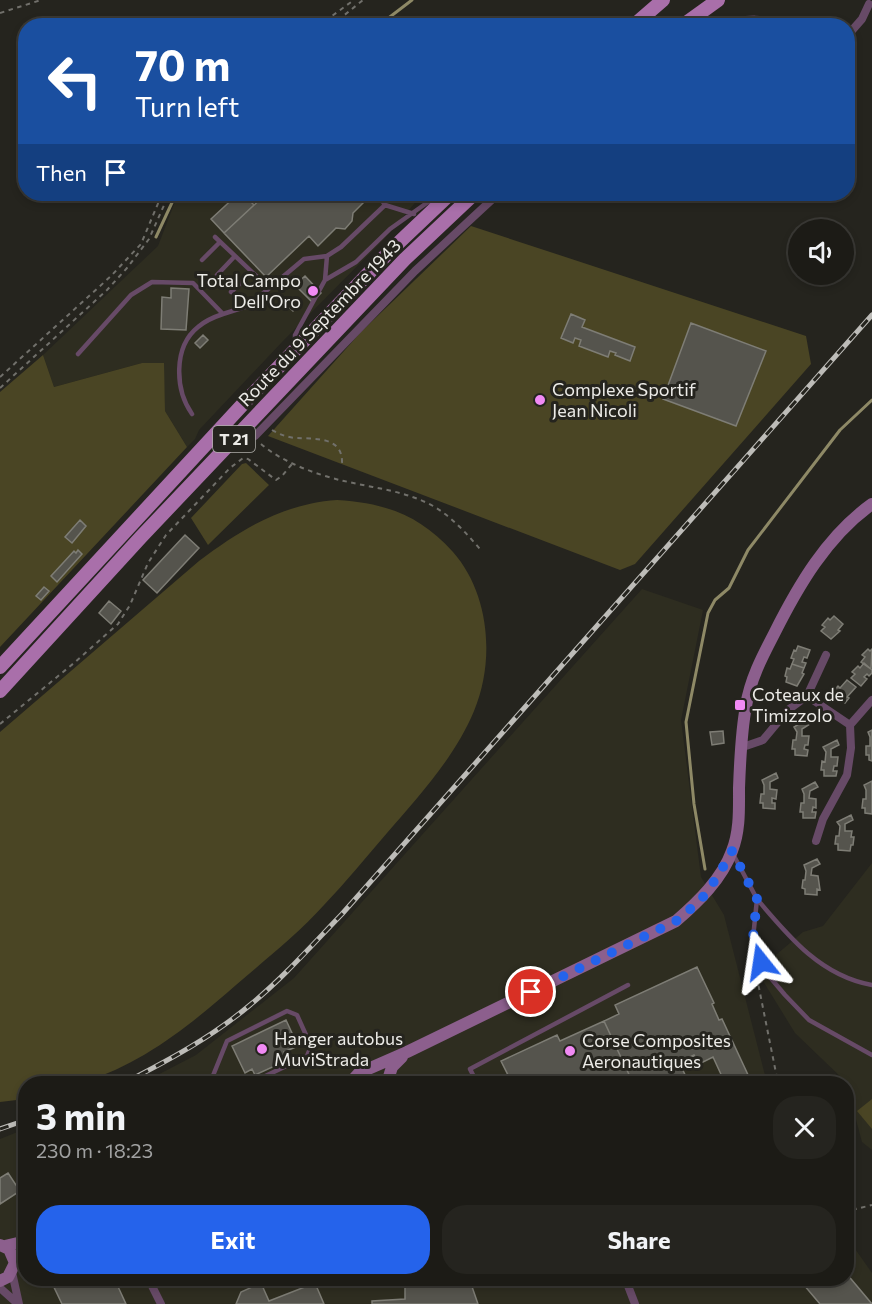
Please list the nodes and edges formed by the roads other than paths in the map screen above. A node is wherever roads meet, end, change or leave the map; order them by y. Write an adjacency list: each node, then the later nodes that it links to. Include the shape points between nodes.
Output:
1 (663, 0): 4 (main road)
2 (718, 0): 5 (main road)
3 (869, 3): 6 (street)
4 (642, 18)
5 (693, 18)
6 (855, 28)
7 (382, 201): 12 (lane)
8 (432, 201): 13 (lane)
9 (442, 201): 25 (main road, Route du 9 Septembre 1943 / T 21)
10 (467, 201): 32 (main road, Route du 9 Septembre 1943 / T 21, via 397,267)
11 (490, 201): 28 (street, via 415,271)
12 (385, 205): 13 (lane); 17 (lane)
13 (414, 213): 21 (lane, via 390,229 356,262)
14 (215, 237): 15 (lane)
15 (220, 242): 16 (lane); 18 (lane)
16 (235, 256): 19 (lane); 20 (lane)
17 (327, 256): 21 (lane); 22 (lane, via 304,259)
18 (202, 260)
19 (252, 272): 22 (lane); 23 (lane)
20 (217, 275)
21 (325, 280): 25 (lane, via 296,335)
22 (269, 288): 24 (lane, via 248,306)
23 (231, 292)
24 (224, 314): 26 (lane, via 193,283 152,282 131,296); 27 (lane, via 196,327 181,358 181,391)
25 (294, 353): 31 (main road, Route du 9 Septembre 1943 / T 21)
26 (78, 354)
27 (192, 414)
28 (255, 436)
29 (872, 504): 36 (main road, via 832,542 794,596 750,686)
30 (826, 655): 33 (street)
31 (0, 667)
32 (0, 691)
33 (807, 696): 35 (street); 36 (street, via 788,710 763,740)
34 (872, 700): 35 (street)
35 (850, 725): 37 (street, via 847,775 823,819)
36 (740, 748): 38 (main road, via 738,824)
37 (816, 841)
38 (732, 851): 39 (lane); 42 (main road, via 700,901 676,921)
39 (757, 899): 41 (lane, via 812,958 853,982); 43 (lane, via 752,948 774,982 809,1020)
40 (628, 985): 50 (lane, via 470,1069)
41 (872, 985)
42 (407, 1052): 44 (main road); 49 (main road)
43 (872, 1055)
44 (367, 1071): 47 (main road); 48 (main road)
45 (213, 1076): 46 (lane, via 227,1041 287,1011 297,1015 311,1046 307,1056)
46 (266, 1076)
47 (356, 1076)
48 (378, 1076)
49 (389, 1076)
50 (474, 1076)
51 (18, 1243): 52 (main road)
52 (2, 1246): 54 (main road, via 12,1253)
53 (18, 1261): 54 (main road)
54 (13, 1268): 55 (main road); 59 (street)
55 (0, 1281)
56 (152, 1286): 60 (street)
57 (628, 1286): 61 (street)
58 (0, 1288): 59 (street)
59 (18, 1304)
60 (161, 1304)
61 (635, 1304)

